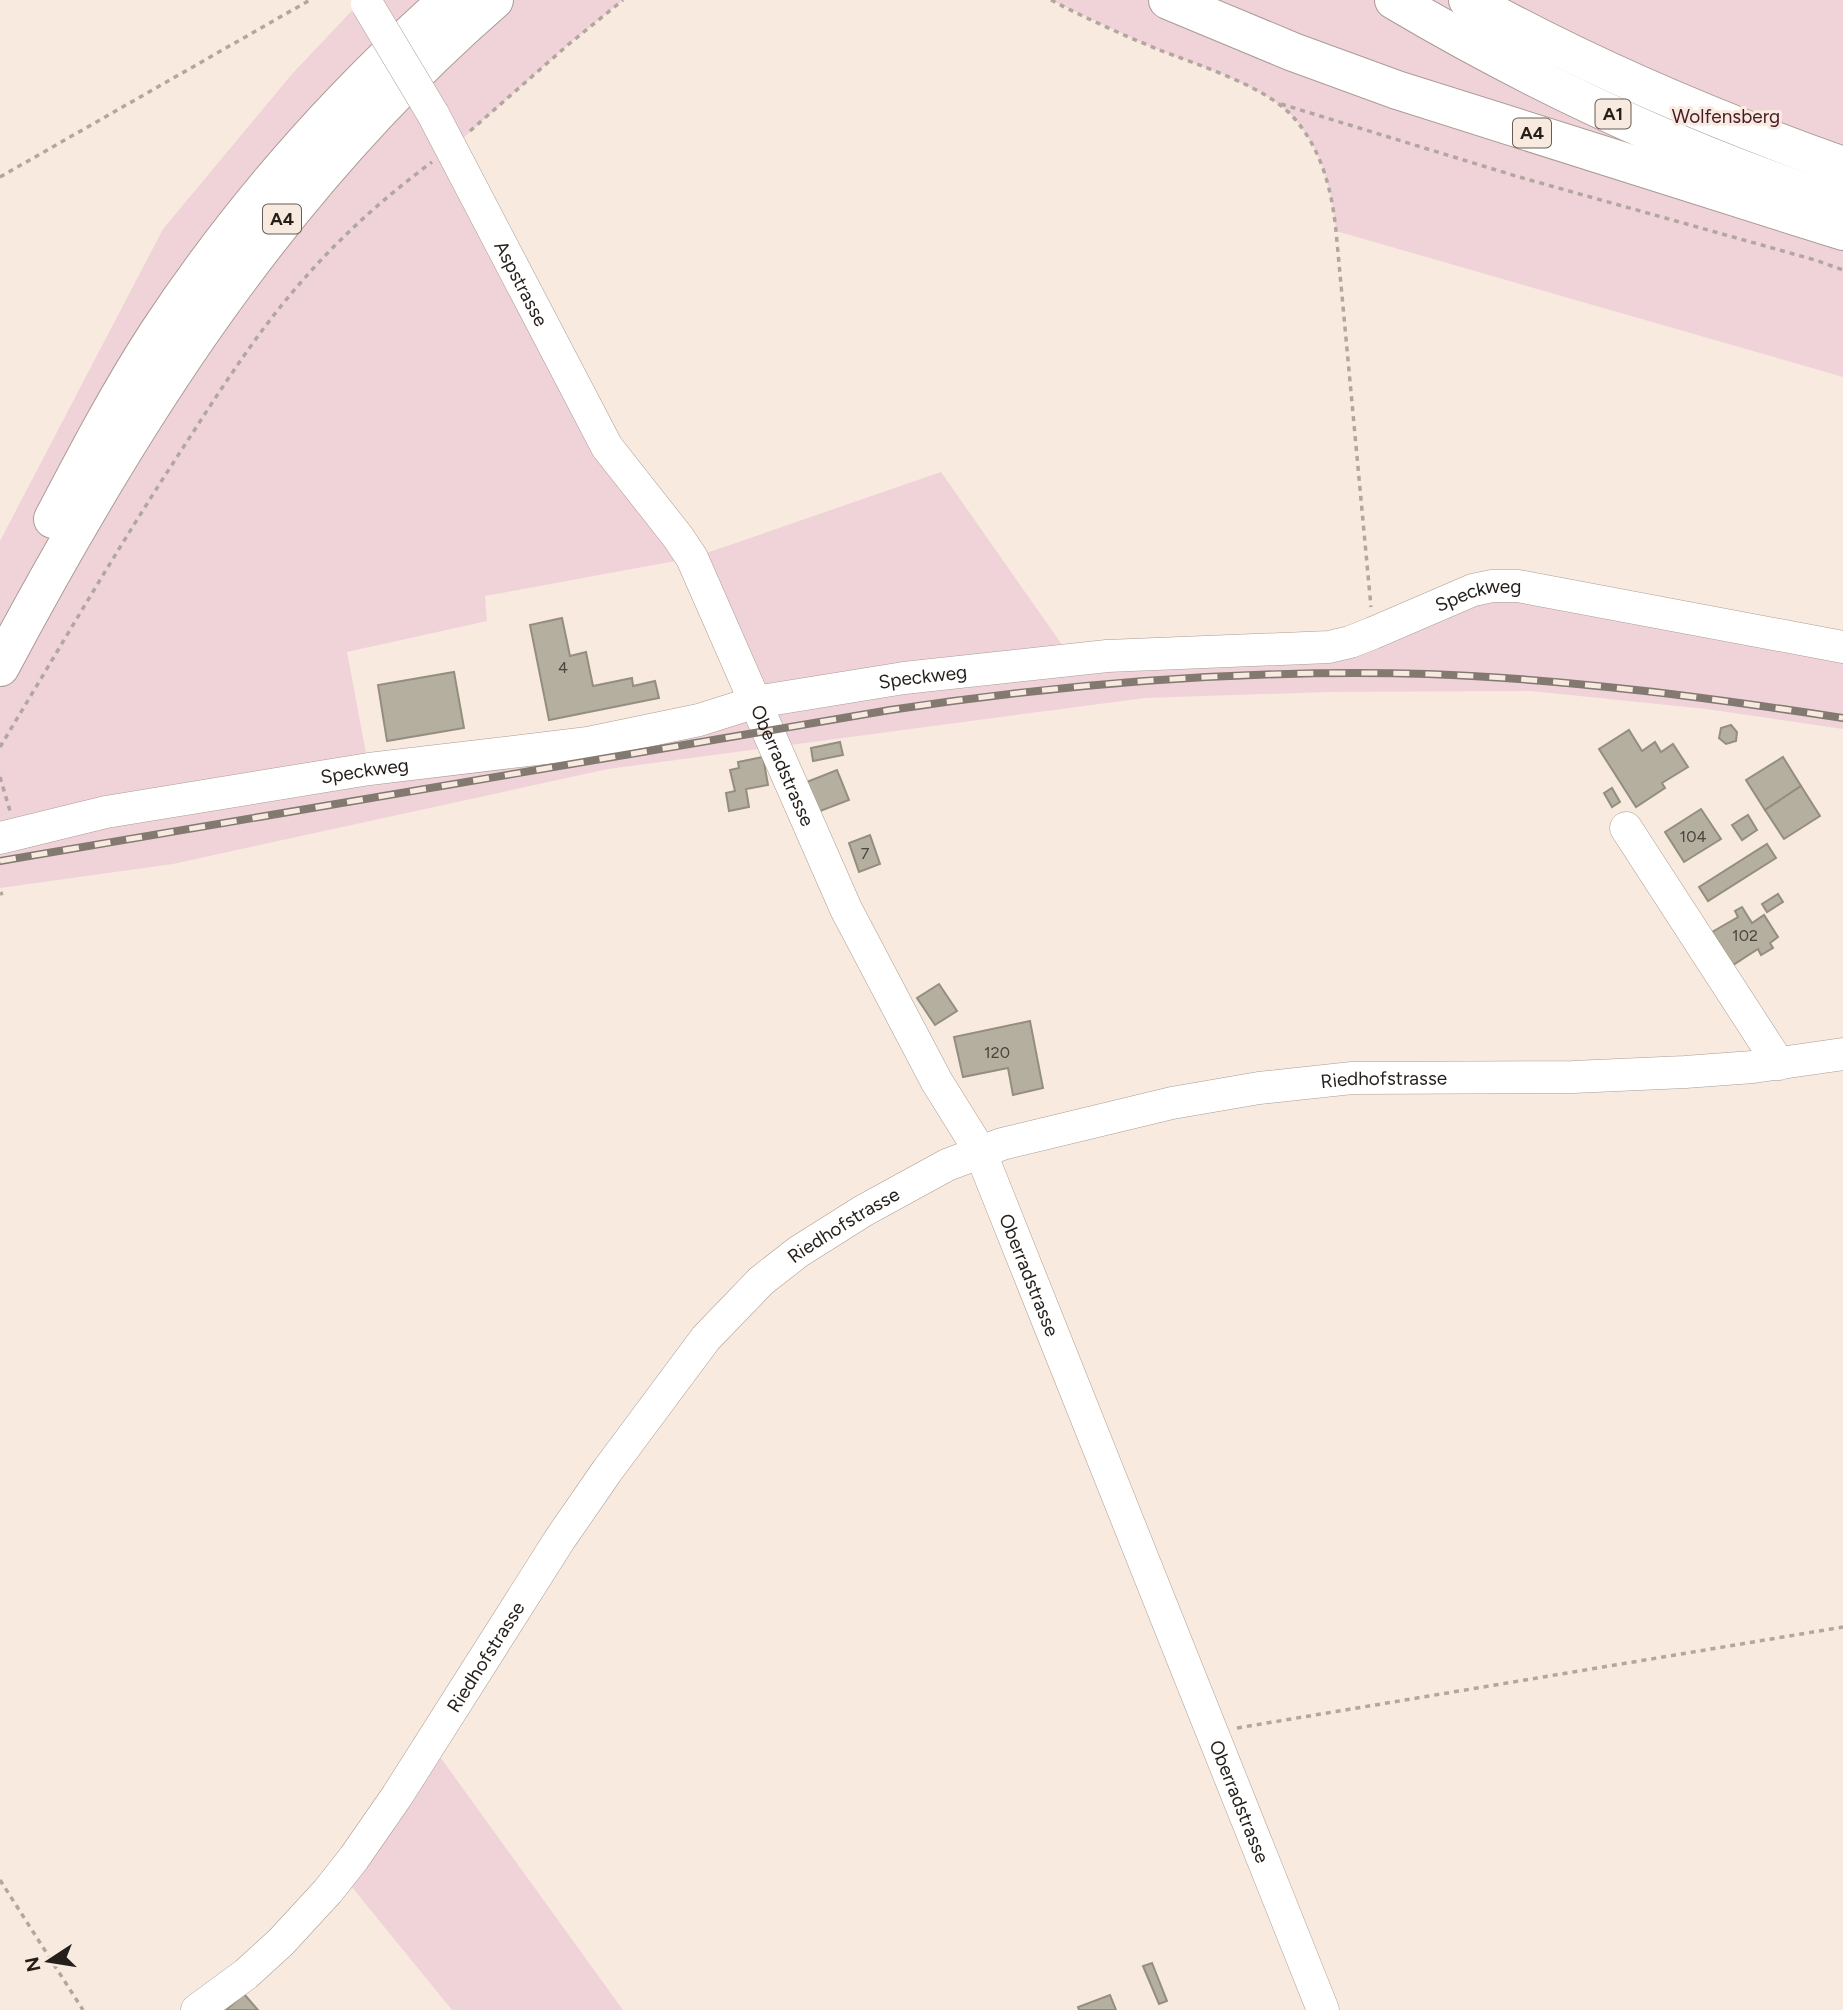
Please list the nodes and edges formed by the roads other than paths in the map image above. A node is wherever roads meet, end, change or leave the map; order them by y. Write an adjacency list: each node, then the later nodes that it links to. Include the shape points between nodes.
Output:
1 (494, 0): 13 (highway, A4, via 374,114 240,273 109,471)
2 (1168, 0): 9 (highway, A4, via 1397,90)
3 (1394, 0): 8 (highway, A1, via 1597,107)
4 (1468, 0): 7 (highway, A1, via 1643,88)
5 (365, 2): 10 (street, Aspstrasse, bridge, via 452,148 607,447)
6 (441, 5): 11 (highway, A4, via 313,135 192,283 111,411)
7 (1843, 166)
8 (1843, 205)
9 (1843, 231)
10 (692, 558): 14 (street, Oberradstrasse)
11 (0, 622)
12 (1843, 647): 14 (street, Speckweg, via 1518,586 1492,586 1329,647 1072,659 904,678)
13 (0, 667)
14 (756, 702): 15 (street, Speckweg, via 699,720 601,740 369,769); 19 (street, Oberradstrasse, via 877,973)
15 (5, 826)
16 (1626, 828): 18 (street)
17 (1843, 1054): 18 (street, Riedhofstrasse)
18 (1779, 1064): 19 (street, Riedhofstrasse, via 1614,1076 1380,1077 1295,1083 1172,1104)
19 (980, 1151): 20 (street, Riedhofstrasse, via 919,1180 817,1240 761,1281 724,1317 568,1527 354,1858 281,1942); 21 (street, Oberradstrasse)
20 (197, 2010)
21 (1323, 2010)

